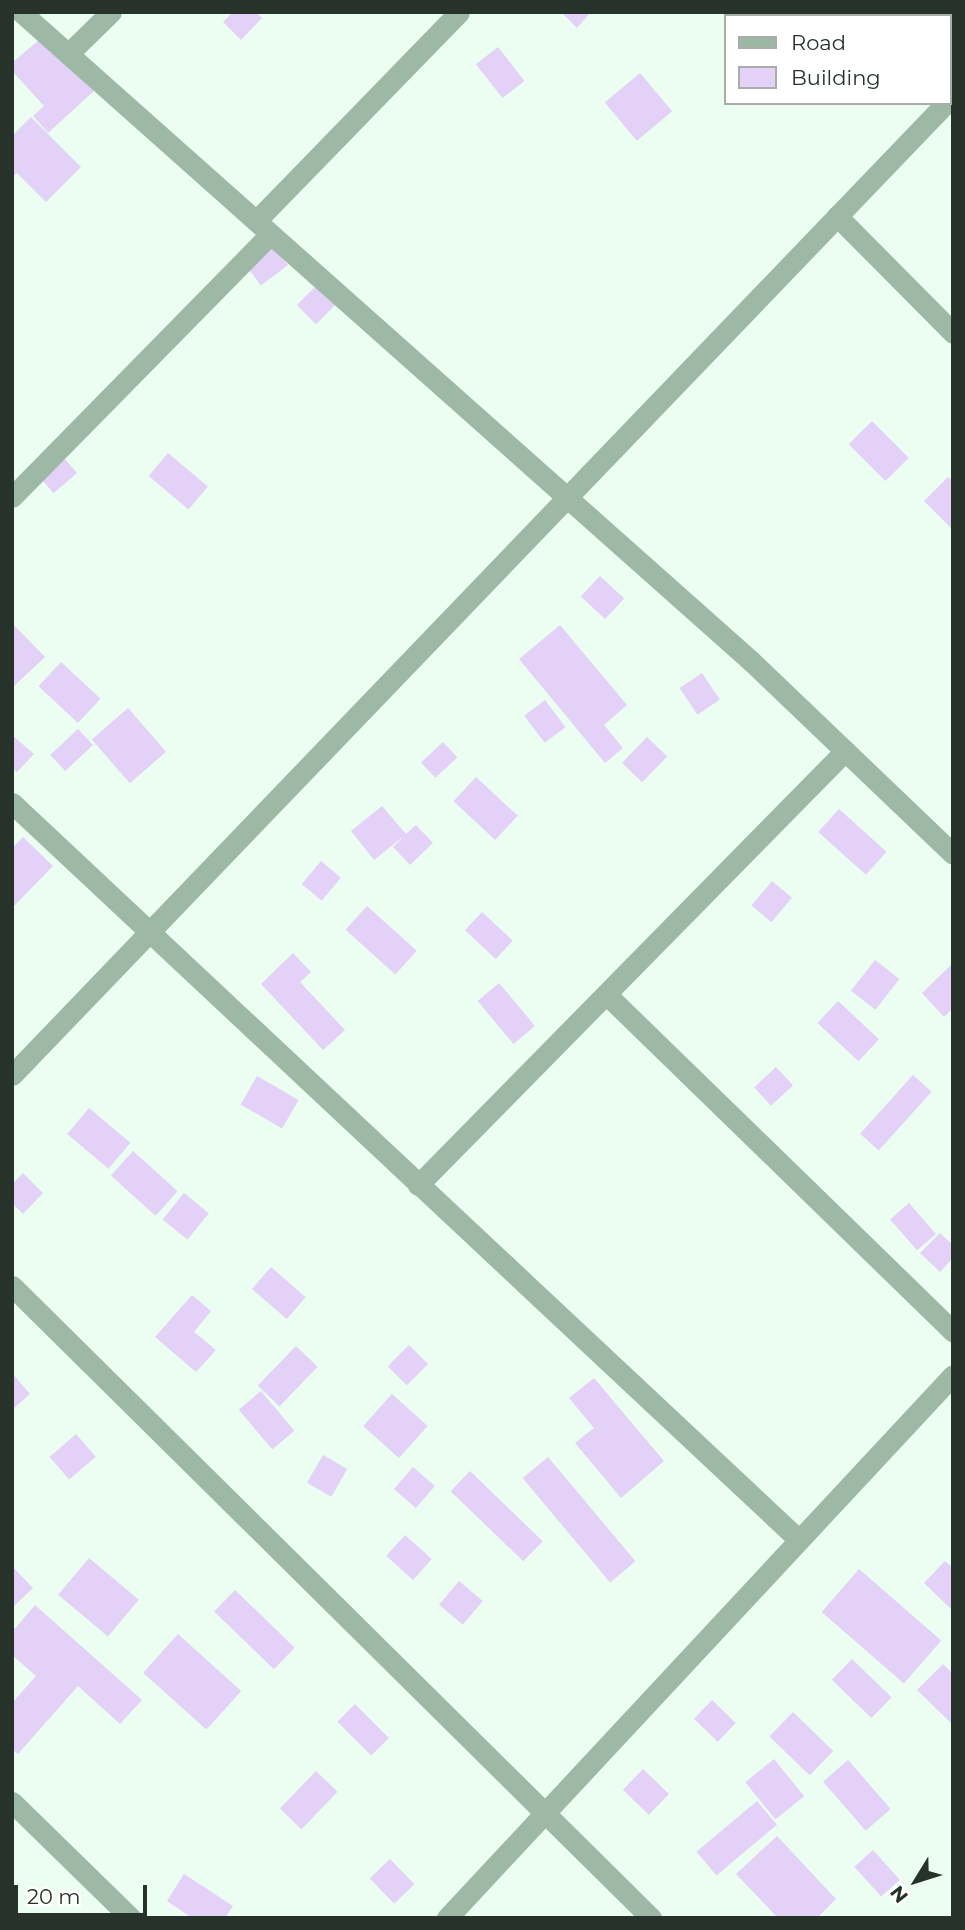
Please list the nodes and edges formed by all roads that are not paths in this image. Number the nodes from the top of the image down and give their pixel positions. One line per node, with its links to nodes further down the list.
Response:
1 (21, 12): 4 (street)
2 (111, 12): 4 (street)
3 (459, 12): 7 (street)
4 (68, 54): 7 (street)
5 (944, 105): 6 (street)
6 (837, 216): 8 (street); 9 (street)
7 (263, 228): 9 (street); 10 (street)
8 (953, 333)
9 (565, 496): 11 (street); 14 (street)
10 (12, 498)
11 (845, 751): 13 (street); 15 (street)
12 (12, 803): 14 (street)
13 (953, 854)
14 (147, 933): 16 (street); 17 (street)
15 (606, 994): 17 (street); 19 (street)
16 (12, 1075)
17 (418, 1185): 21 (street)
18 (12, 1286): 23 (street)
19 (953, 1332)
20 (953, 1375): 21 (street)
21 (799, 1540): 23 (street)
22 (12, 1802): 24 (street)
23 (545, 1813): 25 (street); 26 (street)
24 (131, 1918)
25 (447, 1918)
26 (651, 1918)

